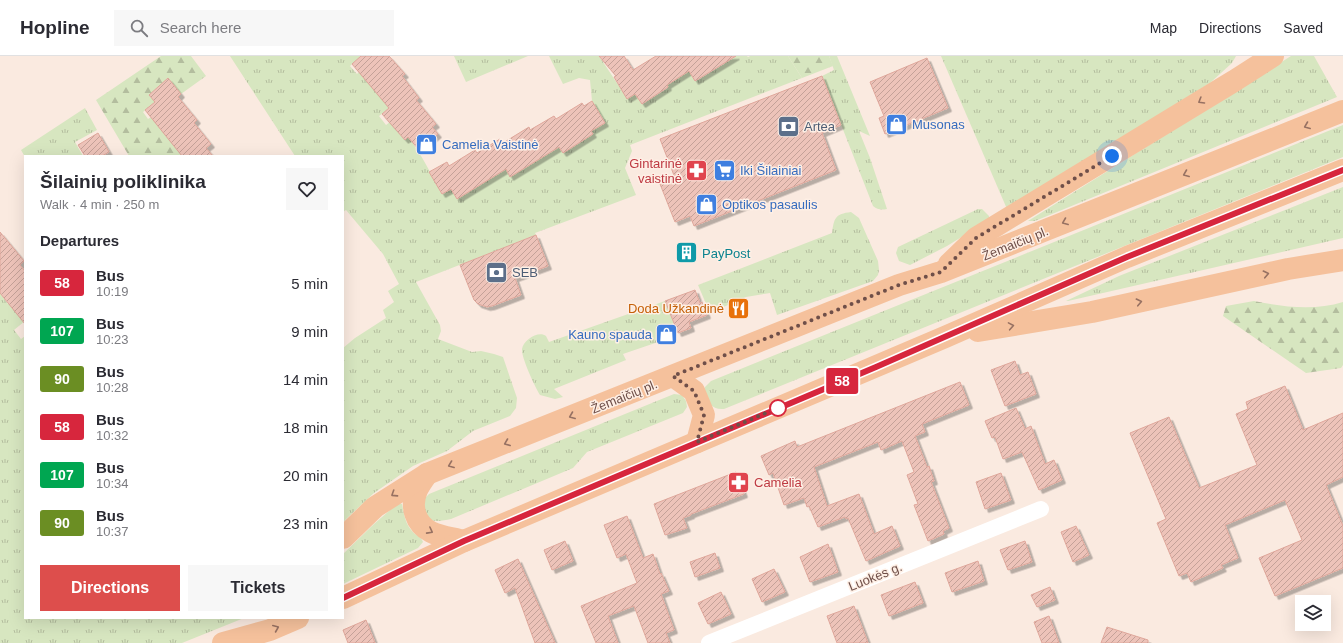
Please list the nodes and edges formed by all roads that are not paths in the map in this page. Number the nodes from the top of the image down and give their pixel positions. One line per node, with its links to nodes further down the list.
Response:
1 (1250, 56): 3 (main road)
2 (1273, 56): 3 (main road)
3 (1234, 81): 7 (main road, one-way to 7)
4 (1343, 111): 7 (main road, Žemaičių pl., one-way to 7)
5 (1343, 170): 8 (main road)
6 (1343, 260): 8 (main road, one-way to 6)
7 (941, 272): 9 (main road, Žemaičių pl.)
8 (945, 337): 10 (main road)
9 (673, 376): 10 (main road); 11 (main road, Žemaičių pl., one-way to 11)
10 (697, 442): 14 (main road)
11 (428, 474): 13 (main road, Žemaičių pl., one-way to 13); 14 (main road, one-way to 14)
12 (1041, 509): 19 (street, Luokės g.)
13 (344, 537)
14 (464, 541): 15 (main road)
15 (344, 598)
16 (260, 619): 18 (main road)
17 (296, 619): 18 (main road, one-way to 17)
18 (224, 643)
19 (710, 643)

